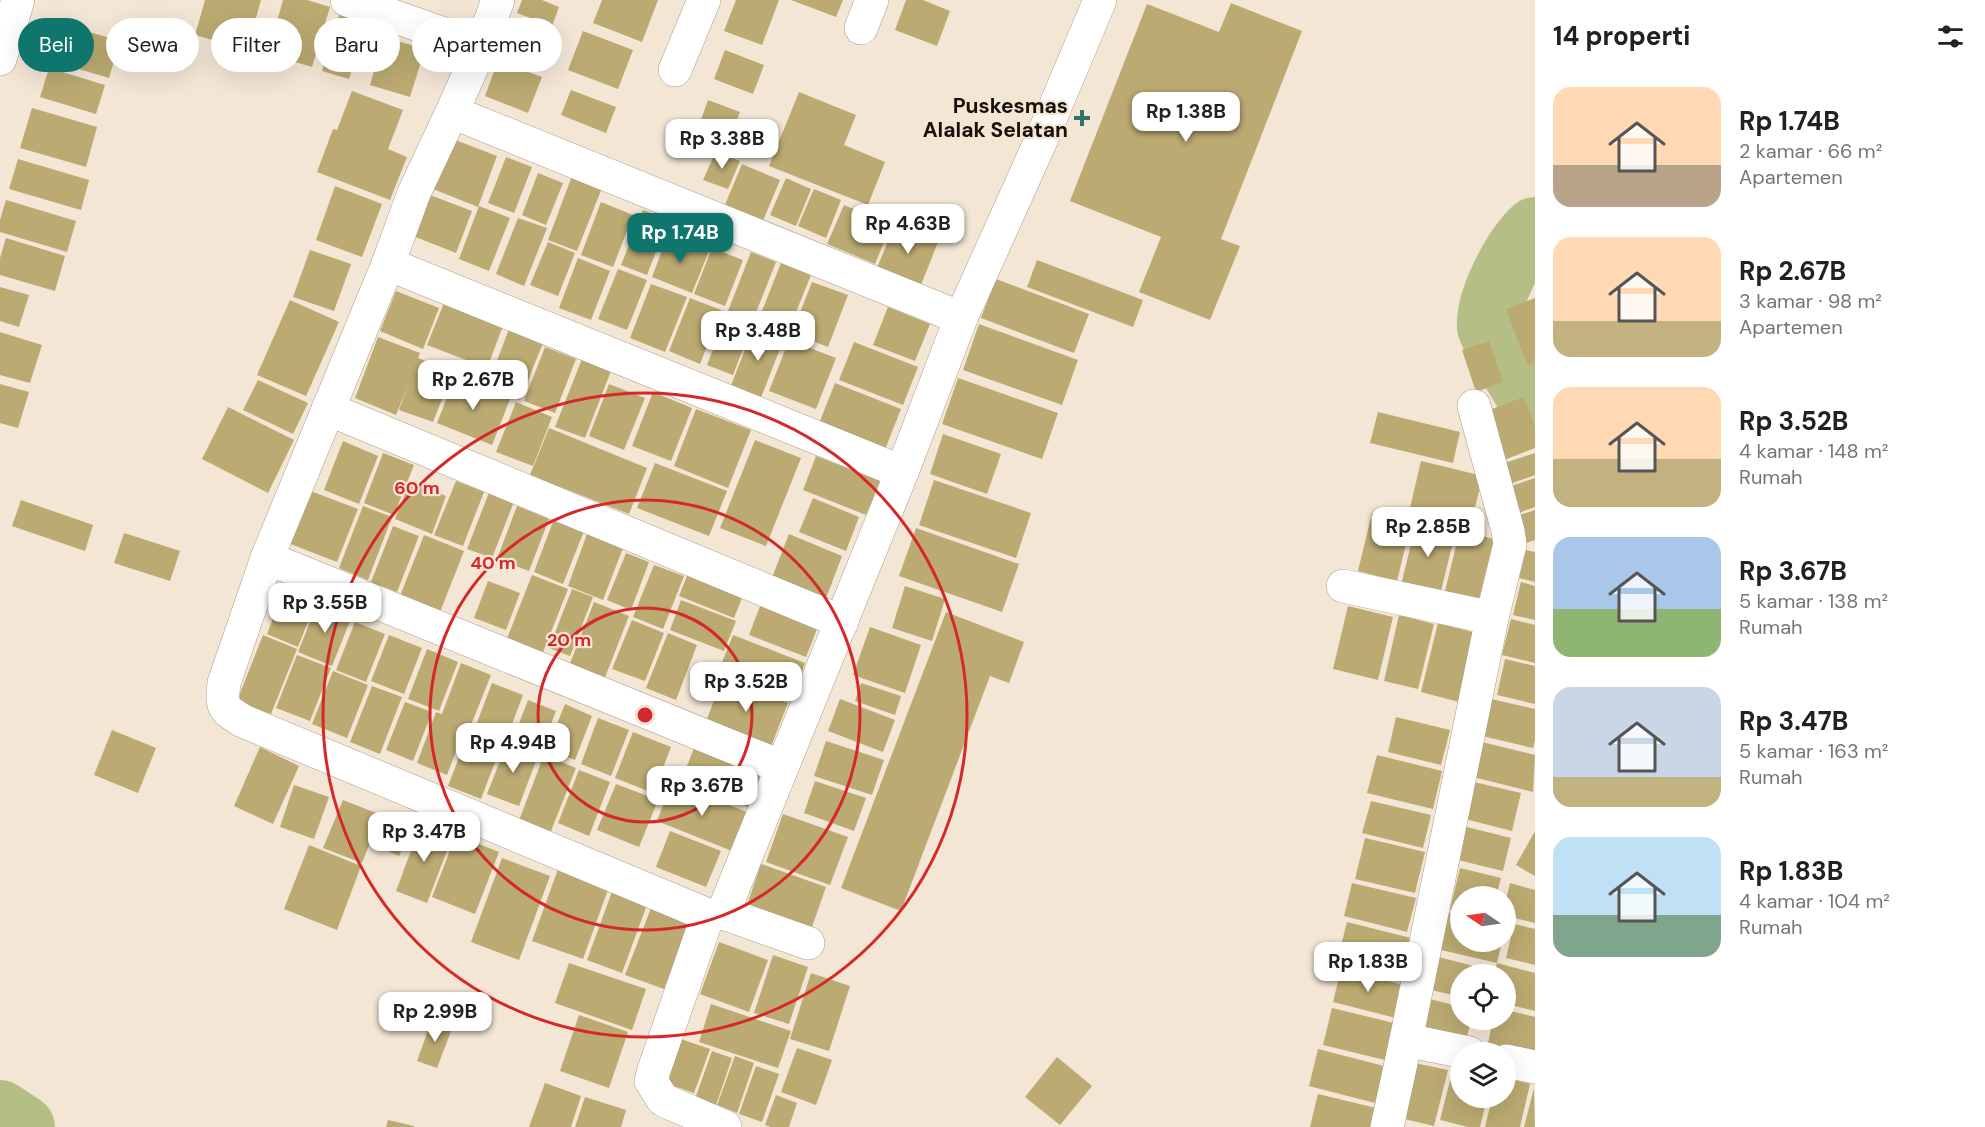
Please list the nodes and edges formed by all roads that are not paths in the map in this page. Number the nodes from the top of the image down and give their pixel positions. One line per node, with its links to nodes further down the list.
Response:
1 (18, 0): 8 (street)
2 (347, 0): 7 (street)
3 (498, 0): 6 (street)
4 (704, 0): 9 (street)
5 (1100, 0): 13 (street)
6 (491, 18)
7 (412, 23)
8 (0, 59)
9 (675, 70)
10 (470, 72): 11 (street)
11 (452, 112): 12 (street); 13 (street)
12 (388, 264): 15 (street); 16 (street)
13 (961, 318): 16 (street)
14 (1474, 406): 17 (street)
15 (328, 409): 18 (street); 21 (street)
16 (902, 472): 21 (street)
17 (1522, 548): 20 (street)
18 (267, 558): 22 (street); 23 (street)
19 (1343, 586): 20 (street)
20 (1492, 618): 25 (street)
21 (842, 622): 22 (street)
22 (782, 767): 23 (street)
23 (716, 914): 24 (street); 29 (street)
24 (808, 943)
25 (1406, 1040): 26 (street); 30 (street)
26 (1450, 1049)
27 (1516, 1063): 28 (street)
28 (1535, 1066)
29 (725, 1127)
30 (1387, 1127)

